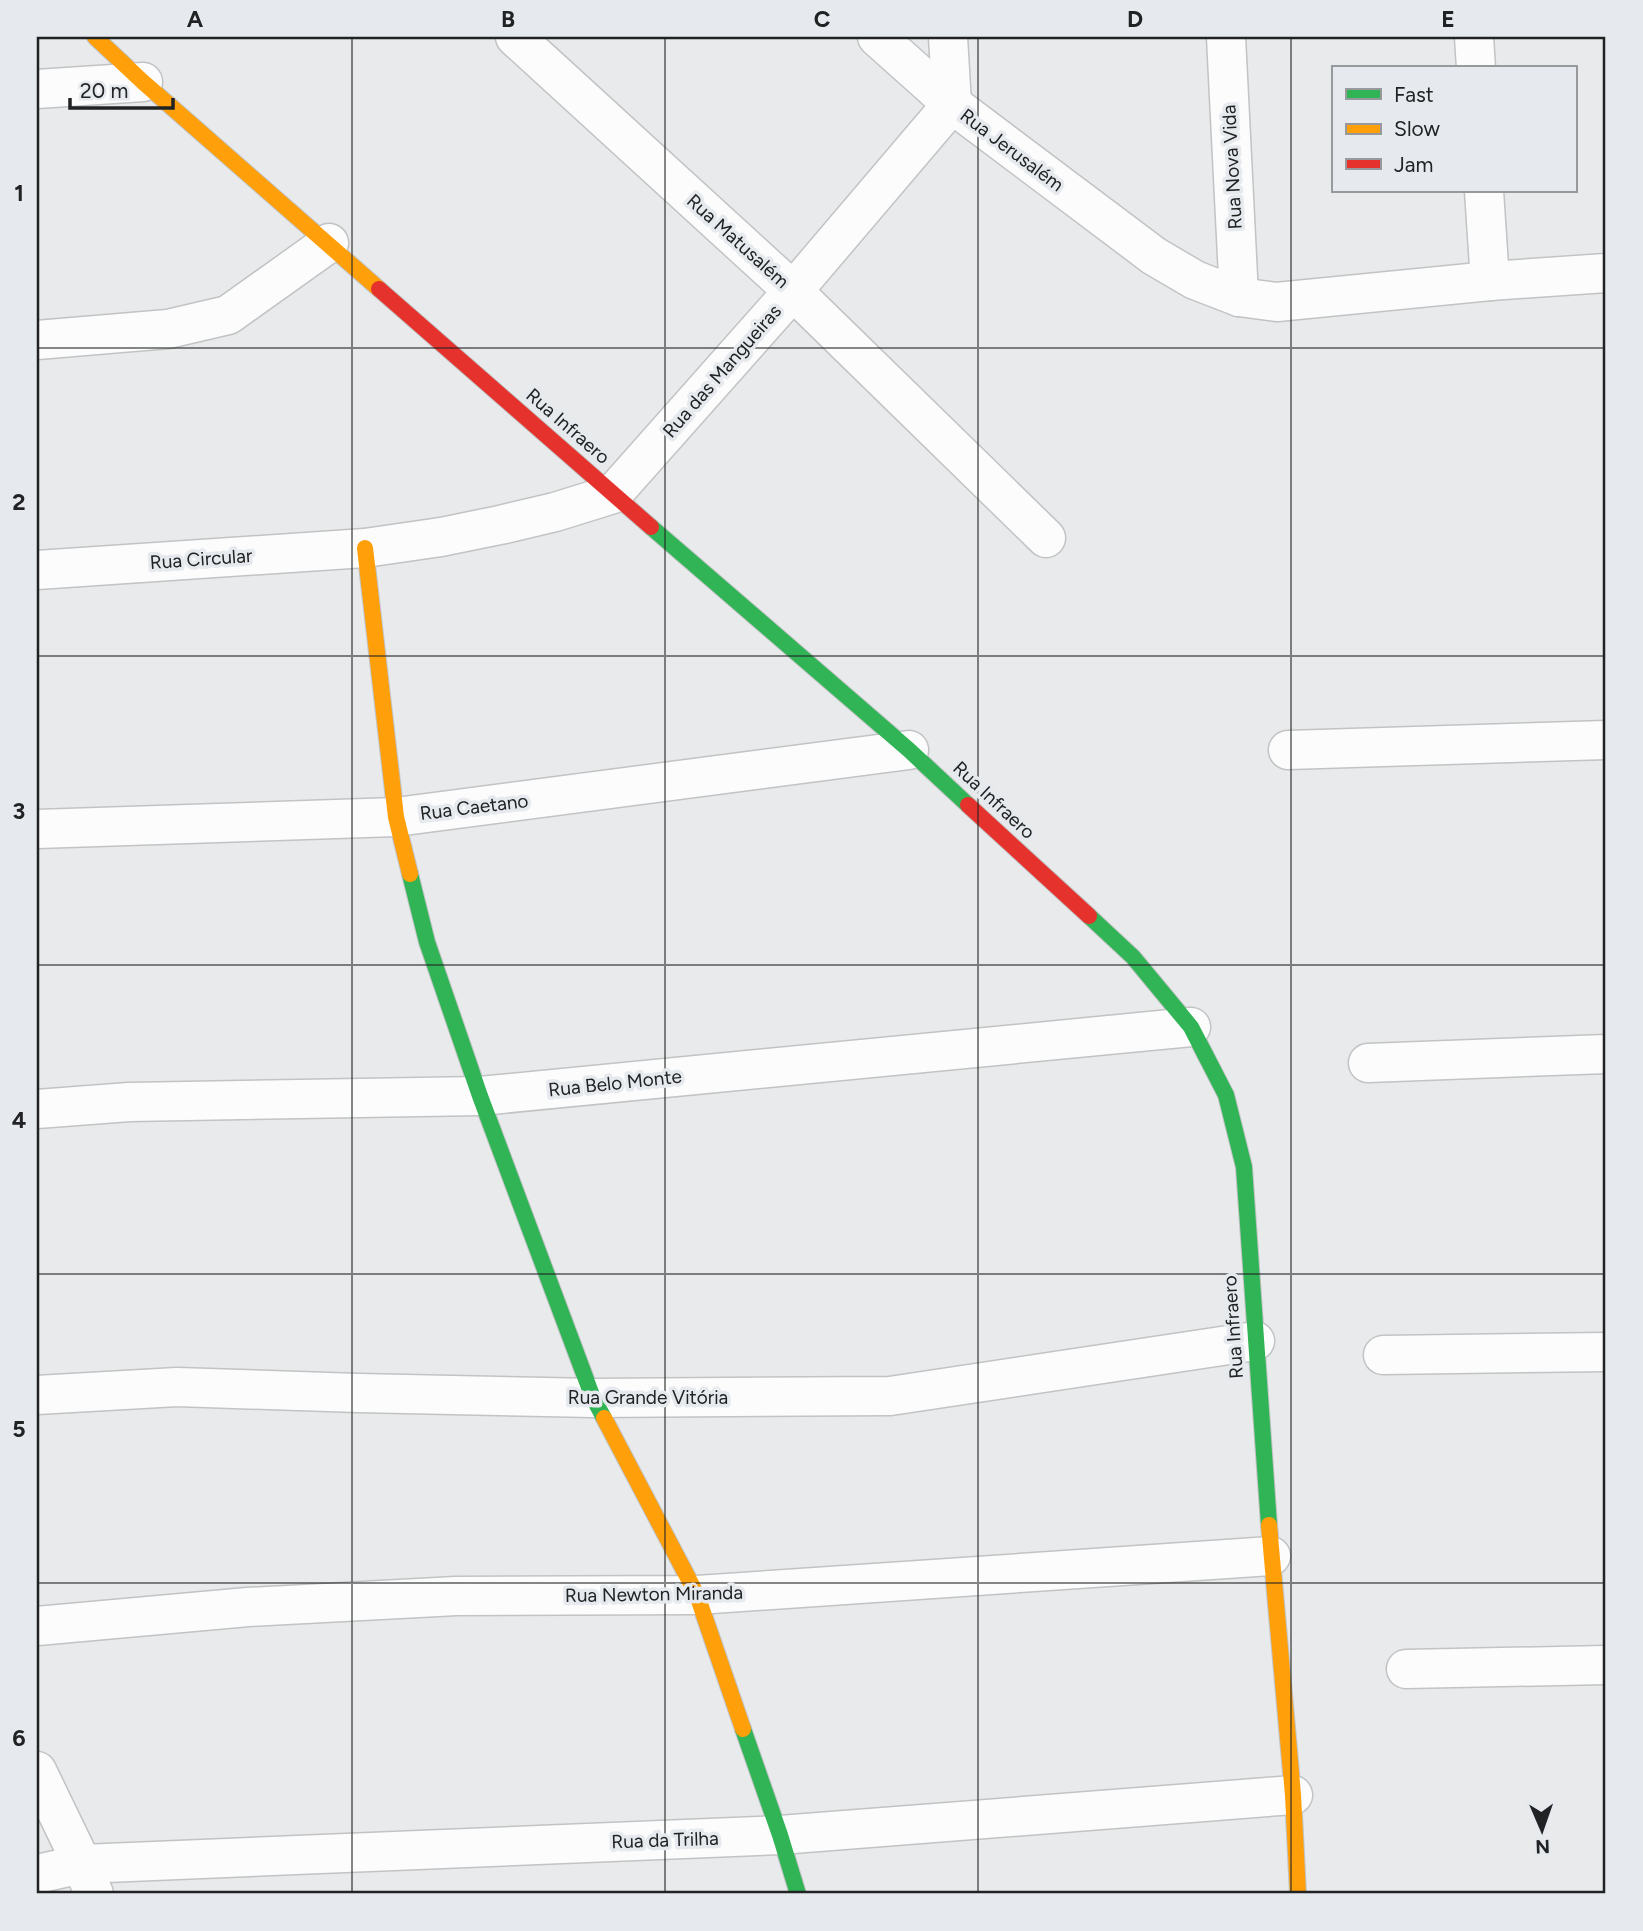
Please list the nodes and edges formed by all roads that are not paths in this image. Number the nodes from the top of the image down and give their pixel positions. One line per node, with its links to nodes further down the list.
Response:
1 (95, 37): 8 (street, Rua Infraero)
2 (515, 37): 15 (street, Rua Matusalém)
3 (877, 37): 10 (street, Rua Jerusalém)
4 (948, 37): 10 (street)
5 (1226, 37): 16 (street, Rua Nova Vida)
6 (1474, 37): 7 (street)
7 (1476, 66)
8 (143, 82): 9 (street); 12 (street, Rua Infraero)
9 (37, 89)
10 (951, 104): 15 (street, Rua das Mangueiras); 16 (street, Rua Jerusalém)
11 (1484, 192): 14 (street)
12 (329, 243): 17 (street); 18 (street, Rua Infraero)
13 (1606, 273): 14 (street, Rua Jerusalém)
14 (1490, 281): 16 (street, Rua Jerusalém)
15 (793, 291): 18 (street, Rua das Mangueiras); 19 (street, Rua Matusalém)
16 (1239, 298)
17 (37, 340)
18 (613, 494): 20 (street); 23 (street, Rua Infraero)
19 (1046, 538)
20 (365, 548): 21 (street, Rua Circular); 25 (street)
21 (37, 570)
22 (1606, 740): 24 (street)
23 (909, 750): 25 (street, Rua Caetano); 27 (street, Rua Infraero)
24 (1288, 750)
25 (396, 817): 26 (street, Rua Caetano); 30 (street)
26 (37, 829)
27 (1191, 1027): 30 (street, Rua Belo Monte); 32 (street, Rua Infraero)
28 (1606, 1054): 29 (street)
29 (1368, 1063)
30 (480, 1096): 31 (street, Rua Belo Monte); 36 (street)
31 (37, 1109)
32 (1255, 1341): 36 (street, Rua Grande Vitória); 37 (street, Rua Infraero)
33 (1606, 1352): 34 (street)
34 (1383, 1354)
35 (37, 1395): 36 (street, Rua Grande Vitória)
36 (593, 1398): 38 (street)
37 (1271, 1556): 38 (street, Rua Newton Miranda); 43 (street, Rua Infraero)
38 (697, 1595): 39 (street, Rua Newton Miranda); 44 (street)
39 (37, 1626)
40 (1606, 1665): 41 (street)
41 (1406, 1669)
42 (37, 1772): 46 (street)
43 (1293, 1794): 44 (street, Rua da Trilha); 48 (street, Rua Infraero)
44 (780, 1835): 46 (street, Rua da Trilha); 47 (street)
45 (37, 1874): 46 (street, Rua da Trilha)
46 (88, 1879)
47 (798, 1894)
48 (1297, 1894)

